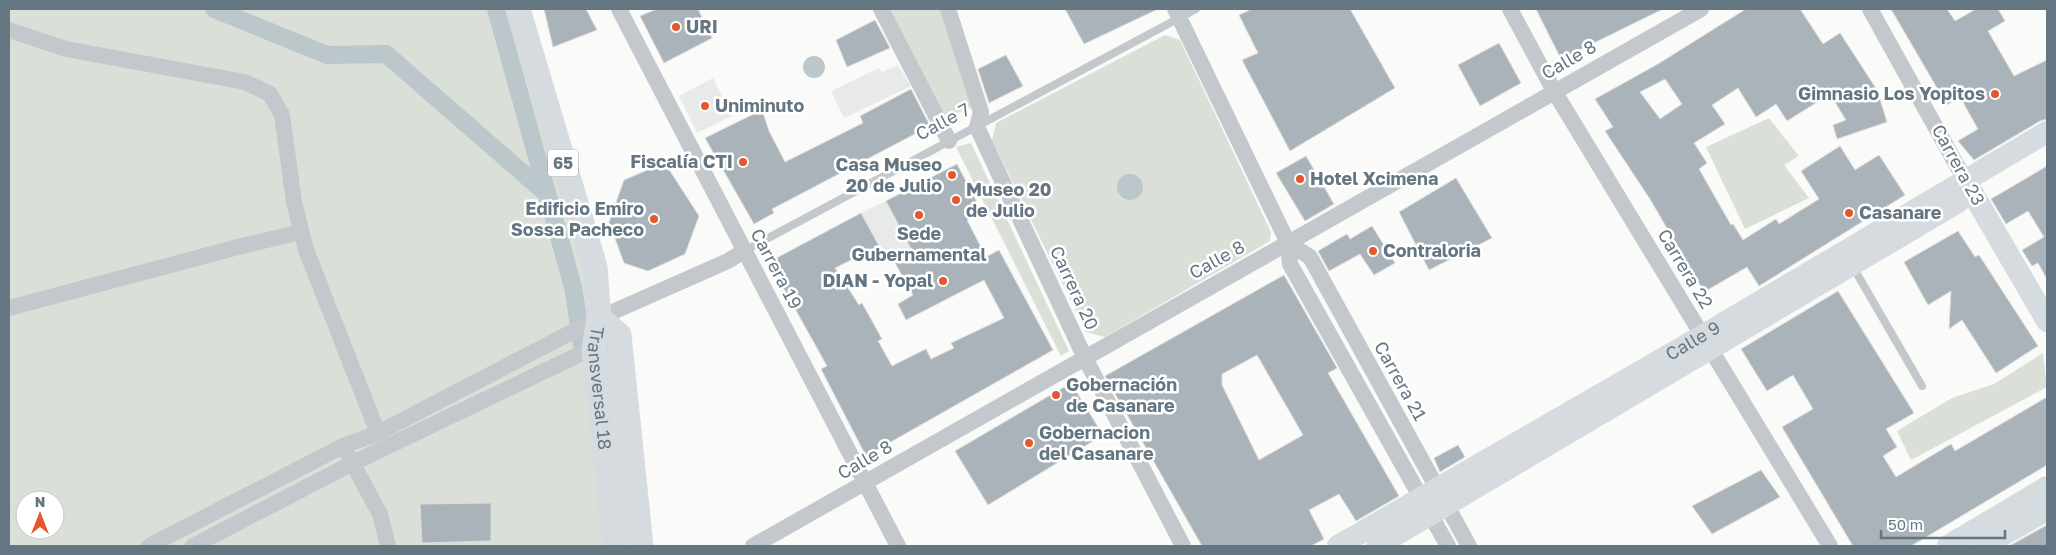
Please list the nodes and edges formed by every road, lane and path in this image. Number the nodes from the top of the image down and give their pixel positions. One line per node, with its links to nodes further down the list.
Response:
1 (518, 9): 22 (main road, 65)
2 (619, 9): 19 (street, Carrera 19)
3 (881, 9): 14 (street)
4 (948, 9): 12 (street, Carrera 20)
5 (1196, 9): 9 (lane, Calle 7)
6 (1510, 9): 11 (street, Carrera 22)
7 (1701, 9): 11 (street, Calle 8)
8 (1870, 9): 16 (street, Carrera 23)
9 (1177, 13): 12 (lane, Calle 7); 18 (street)
10 (9, 30): 17 (street)
11 (1554, 91): 18 (street, Calle 8); 25 (street, Carrera 22)
12 (977, 127): 14 (lane, Calle 7); 27 (street, Carrera 20)
13 (2047, 132): 16 (main road, Calle 9)
14 (949, 141): 19 (lane, Calle 7)
15 (2047, 150): 16 (main road, Calle 9)
16 (1969, 186): 20 (main road, Calle 9); 23 (main road, Carrera 23); 25 (main road, Calle 9)
17 (301, 232): 21 (street); 29 (street)
18 (1288, 243): 27 (street, Calle 8); 34 (street, Carrera 21)
19 (744, 251): 22 (street, Calle 7); 32 (street, Carrera 19)
20 (1852, 266): 25 (main road, Calle 9); 28 (lane)
21 (9, 308)
22 (599, 318): 24 (main road, Transversal 18); 26 (main road, Transversal 18 / 65); 29 (street, Calle 7)
23 (2047, 321)
24 (619, 335): 26 (street); 40 (main road, Transversal 18)
25 (1706, 343): 34 (main road, Calle 9); 48 (street, Carrera 22)
26 (594, 348): 31 (street); 39 (main road, Transversal 18 / 65)
27 (1085, 358): 32 (street, Calle 8); 43 (street, Carrera 20)
28 (1922, 386)
29 (378, 434): 30 (street, Calle 7)
30 (343, 446): 31 (street); 36 (street, Calle 7)
31 (353, 463): 37 (street); 38 (street)
32 (865, 483): 41 (street, Calle 8); 42 (street, Carrera 19)
33 (2047, 487): 49 (main road)
34 (1434, 503): 44 (main road, Calle 9); 45 (main road, Calle 9); 46 (street, Carrera 21); 47 (street, Carrera 21)
35 (2047, 510): 50 (main road)
36 (149, 546)
37 (193, 546)
38 (388, 546)
39 (615, 546)
40 (641, 546)
41 (753, 546)
42 (898, 546)
43 (1183, 546)
44 (1338, 546)
45 (1377, 546)
46 (1448, 546)
47 (1469, 546)
48 (1830, 546)
49 (1948, 546)
50 (1983, 546)

